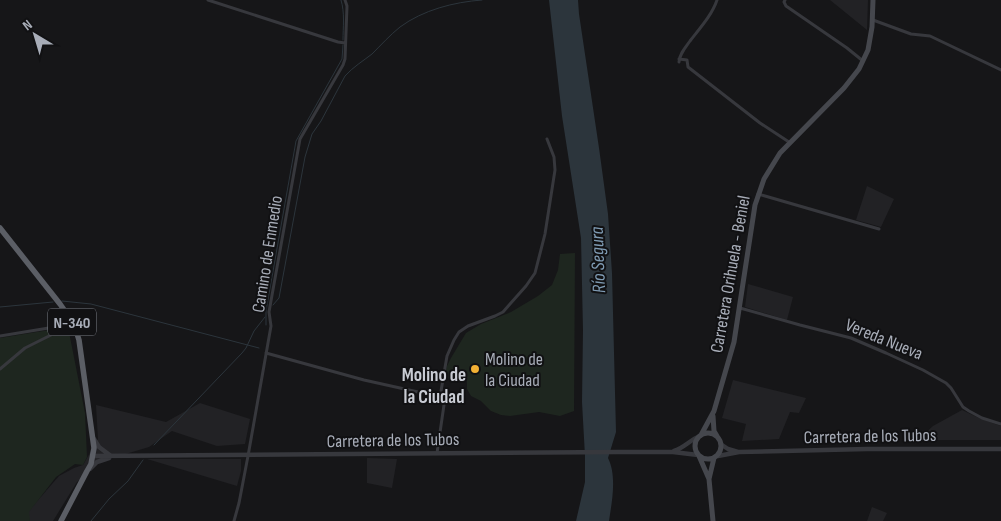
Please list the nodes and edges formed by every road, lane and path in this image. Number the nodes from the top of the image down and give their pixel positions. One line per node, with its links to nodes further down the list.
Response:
1 (208, 0): 7 (street)
2 (345, 0): 7 (street, Camino de Enmedio)
3 (717, 0): 11 (street)
4 (785, 0): 8 (street)
5 (874, 0): 6 (main road, Carretera Orihuela - Beniel)
6 (873, 20): 8 (main road, Carretera Orihuela - Beniel); 9 (street)
7 (346, 43): 19 (street, Camino de Enmedio)
8 (864, 61): 11 (main road, Carretera Orihuela - Beniel)
9 (1001, 70)
10 (547, 139): 21 (street)
11 (789, 142): 12 (main road, Carretera Orihuela - Beniel)
12 (758, 194): 14 (street); 15 (main road, Carretera Orihuela - Beniel)
13 (0, 228): 16 (highway, N-340)
14 (879, 229)
15 (740, 308): 22 (main road, Carretera Orihuela - Beniel); 23 (street, Vereda Nueva)
16 (74, 324): 17 (street); 26 (highway, N-340)
17 (66, 325): 18 (street); 20 (street)
18 (0, 336)
19 (266, 353): 21 (street); 34 (street, Camino de Enmedio)
20 (0, 369)
21 (440, 397): 31 (street)
22 (714, 411): 24 (main road, Carretera Orihuela - Beniel); 25 (main road, Carretera Orihuela - Beniel)
23 (1001, 424)
24 (700, 435): 25 (main road); 29 (street); 35 (main road)
25 (718, 436): 27 (main road)
26 (93, 438): 32 (highway, N-340); 33 (street)
27 (722, 445): 30 (street, Carretera de los Tubos); 36 (main road)
28 (1001, 449): 30 (street, Carretera de los Tubos)
29 (673, 452): 31 (street, Carretera de los Tubos); 35 (street, Carretera de los Tubos)
30 (739, 452): 36 (street, Carretera de los Tubos)
31 (437, 453): 34 (street, Carretera de los Tubos)
32 (93, 456): 33 (street, Carretera de los Tubos); 37 (highway, N-340)
33 (113, 456): 34 (street, Carretera de los Tubos); 37 (street, Carretera de los Tubos)
34 (248, 456): 40 (street, Camino de Enmedio)
35 (699, 456): 36 (main road); 38 (main road)
36 (716, 457): 38 (main road)
37 (87, 471): 39 (highway, N-340)
38 (709, 479): 41 (main road)
39 (61, 521)
40 (234, 521)
41 (713, 521)

